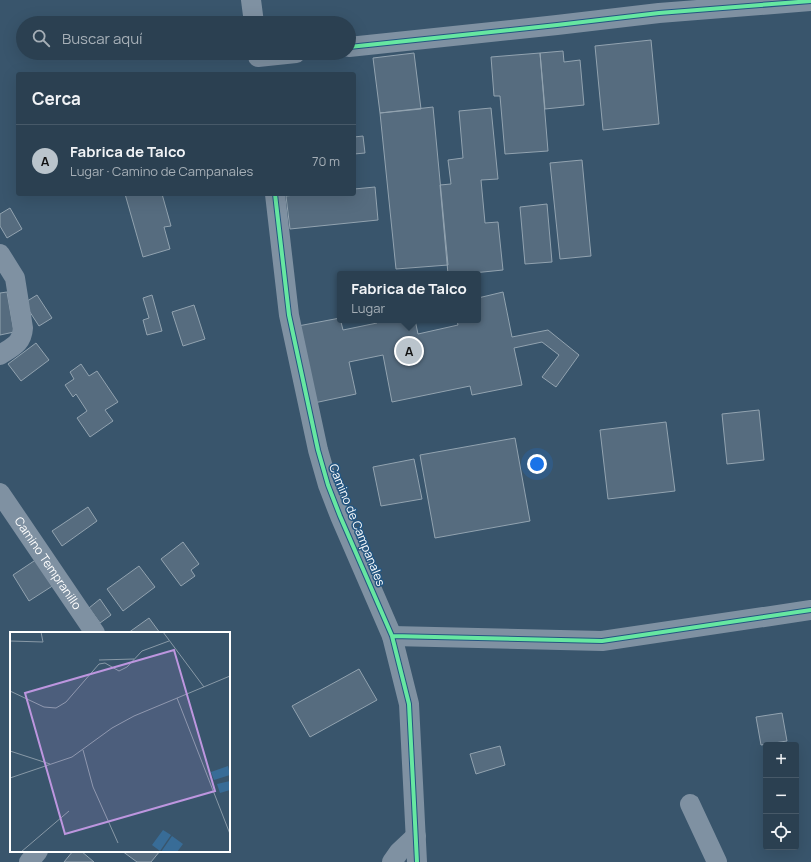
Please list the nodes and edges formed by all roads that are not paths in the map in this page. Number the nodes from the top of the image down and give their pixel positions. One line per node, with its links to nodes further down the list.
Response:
1 (251, 0): 3 (street)
2 (811, 1): 4 (street)
3 (253, 16)
4 (356, 46)
5 (275, 196): 11 (street, Camino de Campanales)
6 (0, 254): 7 (street)
7 (0, 355)
8 (0, 493): 10 (street, Camino Tempranillo)
9 (811, 610): 11 (street)
10 (94, 632)
11 (392, 636): 13 (street, Camino de Campanales)
12 (690, 804): 18 (street)
13 (416, 836): 16 (street); 17 (street, Camino de Campanales)
14 (37, 852): 15 (street)
15 (29, 862)
16 (392, 862)
17 (417, 862)
18 (717, 862)

